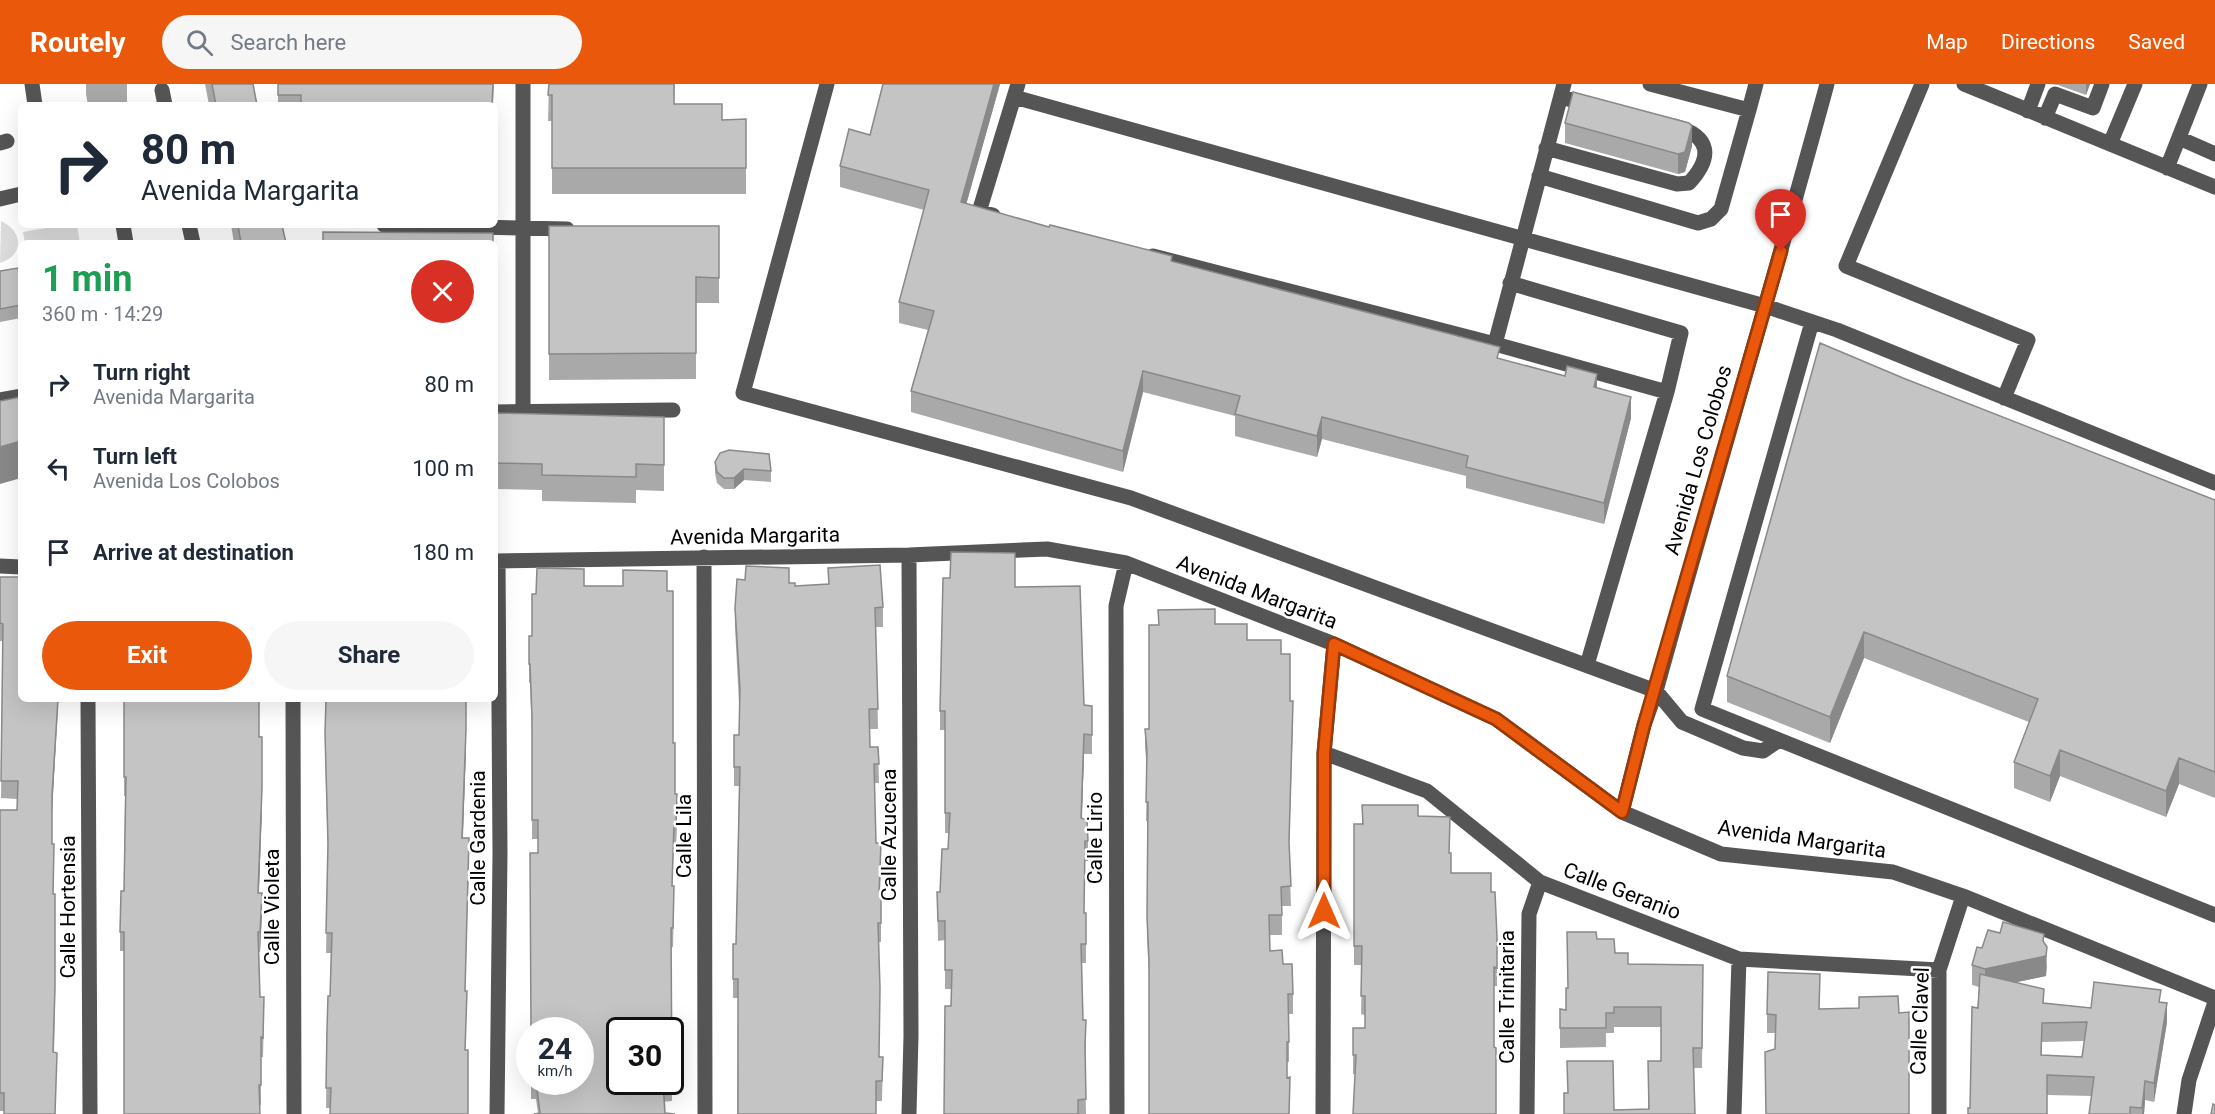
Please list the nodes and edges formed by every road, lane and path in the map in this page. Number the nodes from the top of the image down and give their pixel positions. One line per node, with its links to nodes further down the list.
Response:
1 (32, 84): 18 (street)
2 (523, 84): 35 (street)
3 (827, 84): 59 (street)
4 (1650, 84): 17 (street)
5 (1697, 84): 17 (street)
6 (1755, 84): 20 (street)
7 (1827, 84): 40 (street, Avenida Los Colobos)
8 (1922, 84): 45 (street)
9 (2038, 84): 21 (street)
10 (2102, 84): 22 (street)
11 (2135, 84): 25 (street)
12 (2200, 84): 24 (street)
13 (1972, 86): 14 (street)
14 (1996, 90): 21 (street)
15 (1016, 91): 33 (street); 37 (street)
16 (1563, 91): 19 (street); 26 (street)
17 (1712, 101): 20 (street)
18 (35, 102)
19 (1605, 109)
20 (1749, 110): 29 (street)
21 (2028, 111): 22 (street)
22 (2046, 118): 25 (street)
23 (1660, 123): 26 (street)
24 (2178, 138): 27 (street); 28 (street)
25 (2110, 144): 28 (street)
26 (1546, 148): 29 (street)
27 (2215, 154)
28 (2167, 168): 30 (street)
29 (1539, 176): 37 (street)
30 (2215, 187)
31 (18, 195): 32 (street)
32 (0, 199)
33 (1010, 220)
34 (488, 228): 35 (street)
35 (523, 229): 36 (street); 49 (street)
36 (581, 229)
37 (1521, 238): 39 (street); 40 (street)
38 (1137, 252): 42 (street)
39 (1510, 283): 42 (street); 43 (street)
40 (1765, 306): 41 (street); 60 (street, Avenida Los Colobos)
41 (1812, 322): 45 (street); 63 (street)
42 (1495, 344): 43 (street)
43 (1667, 392): 59 (street)
44 (18, 397): 46 (street)
45 (2004, 398): 50 (street)
46 (0, 400)
47 (673, 410): 49 (street)
48 (498, 412): 49 (street)
49 (523, 412)
50 (2215, 483)
51 (909, 555): 52 (street, Avenida Margarita); 54 (street, Avenida Margarita); 76 (street, Calle Azucena)
52 (704, 557): 53 (street, Avenida Margarita); 75 (street, Calle Lila)
53 (498, 561)
54 (1126, 563): 57 (street, Avenida Margarita); 77 (street, Calle Lirio)
55 (0, 566): 56 (street)
56 (18, 567)
57 (1334, 644): 64 (street); 65 (street, Avenida Margarita)
58 (498, 662): 74 (street, Calle Gardenia)
59 (1587, 665): 60 (street)
60 (1656, 691): 63 (street); 65 (street, Avenida Los Colobos)
61 (88, 702): 72 (street, Calle Hortensia)
62 (293, 702): 73 (street, Calle Violeta)
63 (1779, 740): 68 (street)
64 (1324, 753): 66 (street, Calle Geranio); 78 (street)
65 (1622, 812): 67 (street, Avenida Margarita)
66 (1540, 882): 69 (street, Calle Geranio); 79 (street, Calle Trinitaria)
67 (1963, 896): 70 (street, Calle Clavel); 71 (street, Avenida Margarita)
68 (2215, 915)
69 (1739, 959): 70 (street, Calle Geranio); 80 (street)
70 (1939, 970): 81 (street, Calle Clavel)
71 (2215, 1000): 82 (street)
72 (90, 1114)
73 (294, 1114)
74 (497, 1114)
75 (705, 1114)
76 (909, 1114)
77 (1117, 1114)
78 (1323, 1114)
79 (1527, 1114)
80 (1734, 1114)
81 (1939, 1114)
82 (2184, 1114)

